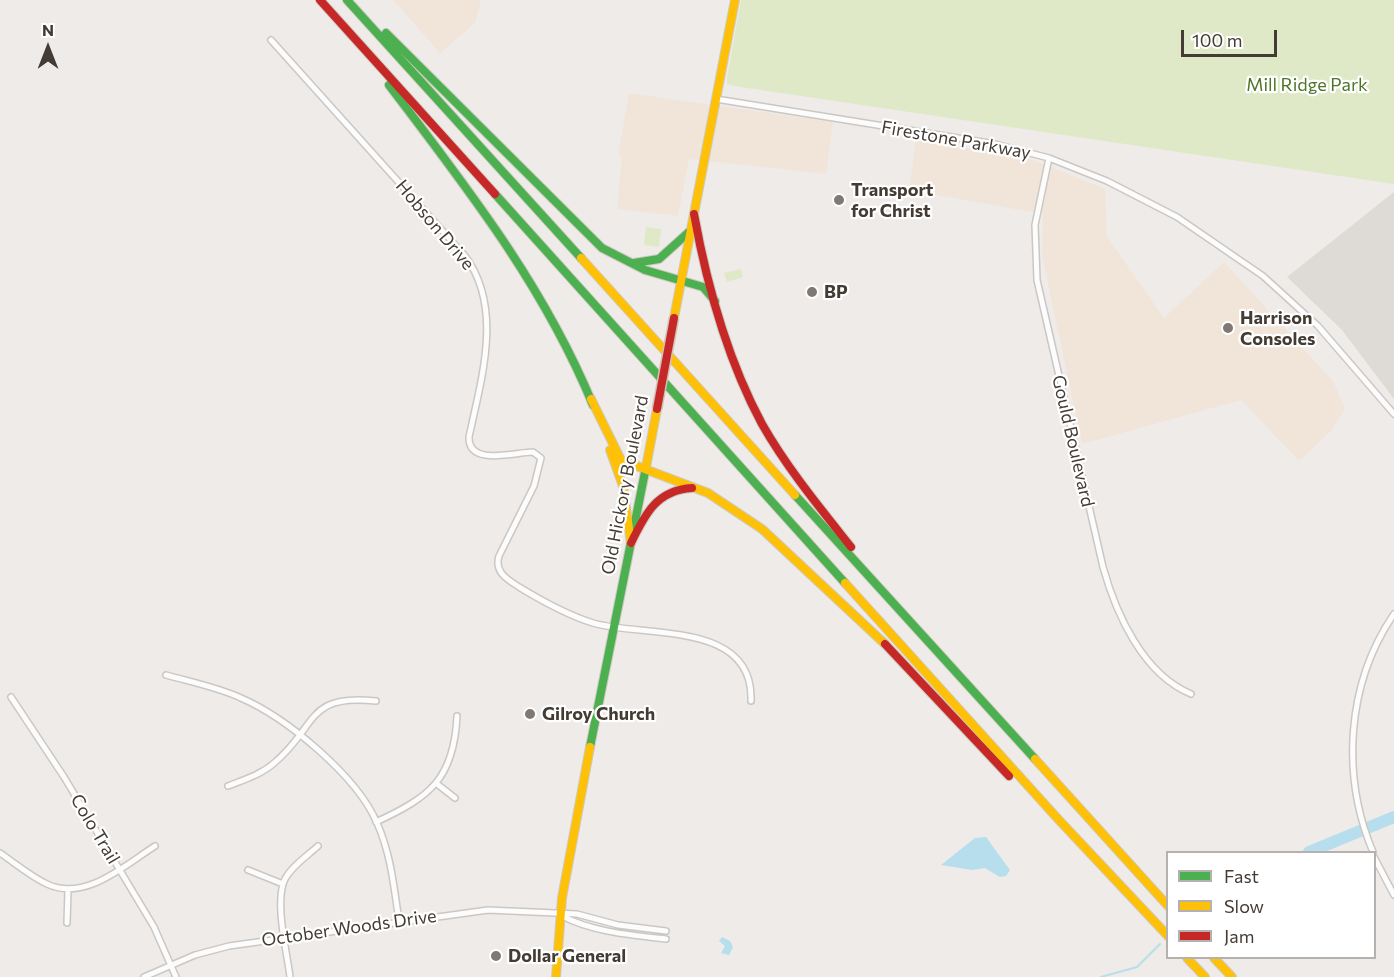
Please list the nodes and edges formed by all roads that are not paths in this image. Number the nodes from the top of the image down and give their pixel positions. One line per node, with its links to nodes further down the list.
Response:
1 (320, 0): 5 (main road)
2 (347, 0): 19 (main road)
3 (353, 0): 11 (main road)
4 (735, 0): 7 (main road, Old Hickory Boulevard)
5 (349, 33): 14 (main road); 32 (main road)
6 (271, 40): 21 (street, Hobson Drive)
7 (716, 99): 8 (street, Firestone Parkway); 9 (main road, Old Hickory Boulevard)
8 (1049, 158): 15 (street, Firestone Parkway); 23 (street, Gould Boulevard)
9 (694, 214): 10 (main road, Old Hickory Boulevard); 13 (main road)
10 (689, 232): 11 (main road); 12 (main road, Old Hickory Boulevard)
11 (623, 261): 12 (main road)
12 (680, 280): 13 (main road); 16 (main road, Old Hickory Boulevard, bridge)
13 (715, 301): 19 (main road)
14 (591, 399): 16 (main road); 18 (main road)
15 (1394, 414)
16 (646, 467): 17 (main road); 18 (main road, Old Hickory Boulevard)
17 (701, 490): 18 (main road); 32 (main road)
18 (631, 543): 21 (main road, Old Hickory Boulevard)
19 (901, 612): 44 (main road)
20 (1394, 614): 36 (street)
21 (615, 626): 26 (street); 45 (main road, Old Hickory Boulevard)
22 (166, 675): 28 (street)
23 (1191, 694)
24 (11, 697): 39 (street, Colo Trail)
25 (376, 701): 28 (street)
26 (751, 701)
27 (457, 716): 29 (street)
28 (299, 736): 30 (street); 33 (street)
29 (437, 784): 31 (street); 33 (street)
30 (228, 786)
31 (455, 798)
32 (1058, 819): 49 (main road)
33 (376, 822): 46 (street)
34 (155, 846): 39 (street)
35 (318, 846): 41 (street)
36 (1373, 851)
37 (0, 853): 42 (street)
38 (1376, 861): 43 (street)
39 (119, 868): 42 (street); 54 (street, Colo Trail)
40 (248, 870): 41 (street)
41 (283, 884): 50 (street)
42 (68, 890): 47 (street)
43 (1394, 895)
44 (1166, 905)
45 (561, 915): 46 (street, October Woods Drive); 48 (street, October Woods Drive); 51 (street); 58 (main road, Old Hickory Boulevard)
46 (399, 921): 50 (street, October Woods Drive)
47 (67, 923)
48 (666, 931)
49 (1166, 935)
50 (285, 938): 54 (street, October Woods Drive); 57 (street)
51 (666, 939)
52 (1189, 959): 59 (main road)
53 (1216, 959): 60 (main road)
54 (171, 965): 55 (street, October Woods Drive); 56 (street, Colo Trail)
55 (144, 977)
56 (176, 977)
57 (291, 977)
58 (556, 977)
59 (1205, 977)
60 (1232, 977)

